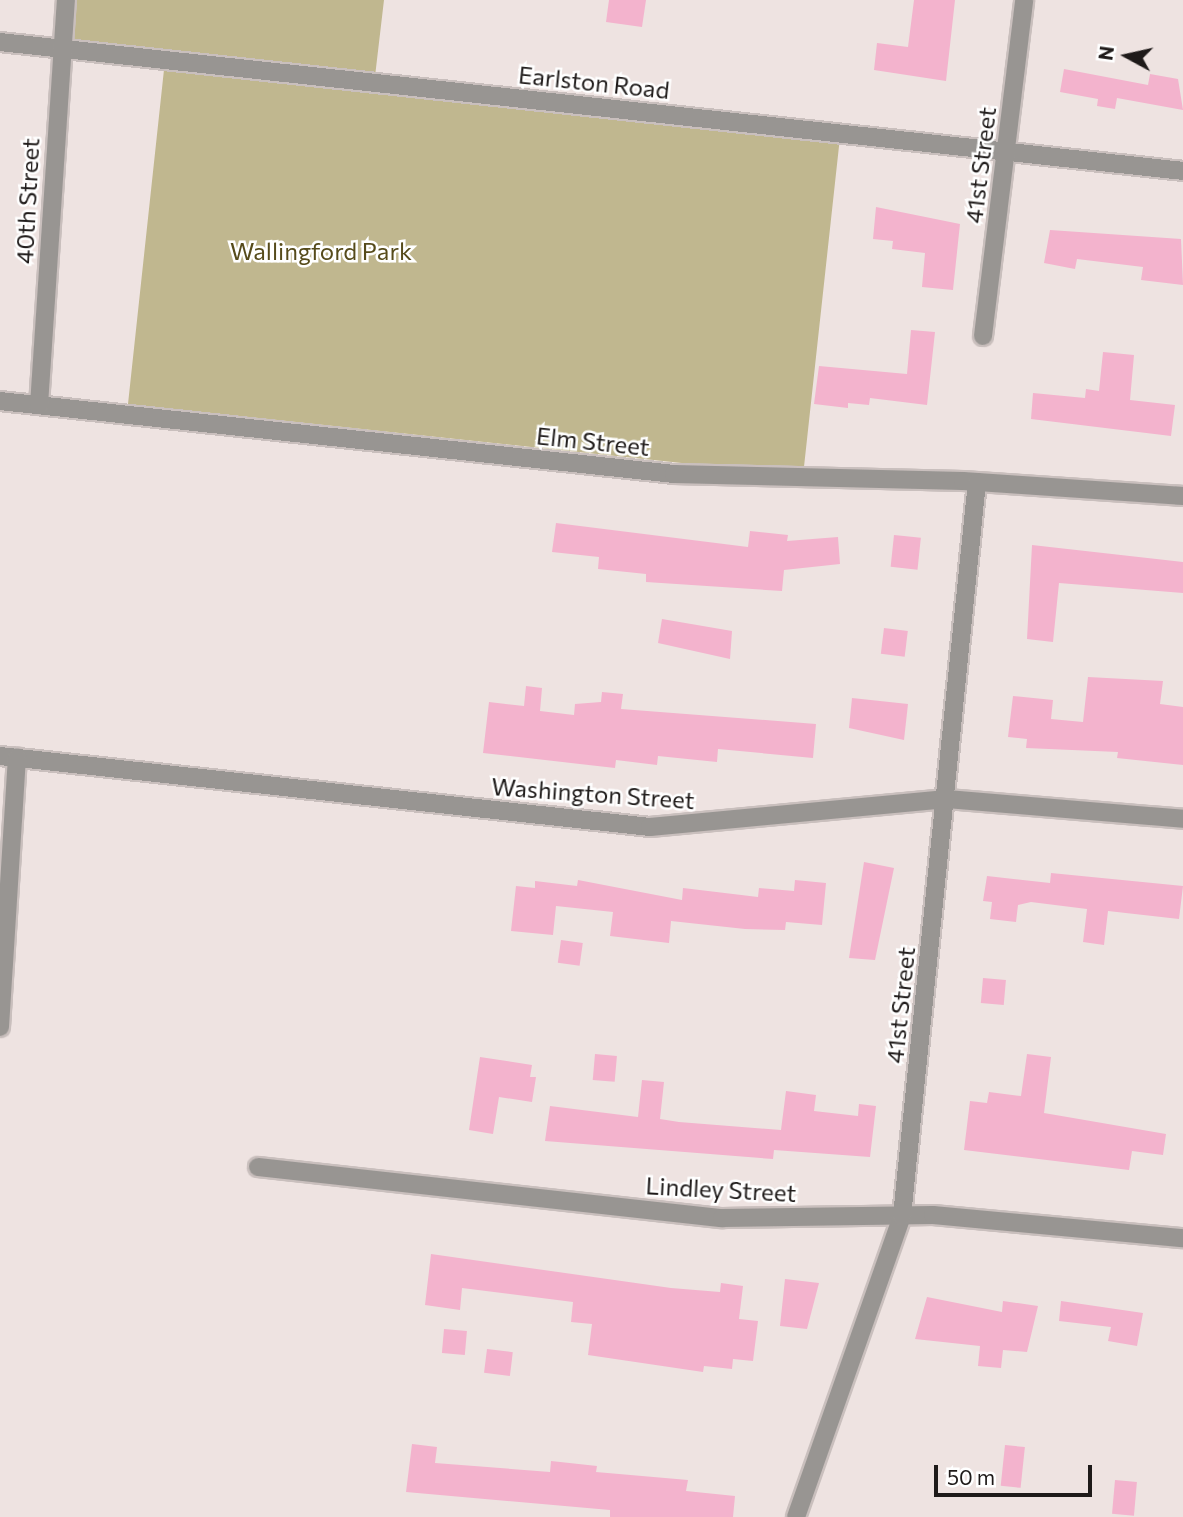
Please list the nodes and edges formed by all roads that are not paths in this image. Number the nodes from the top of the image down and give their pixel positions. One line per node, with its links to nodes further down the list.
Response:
1 (66, 0): 4 (street, 40th Street)
2 (1024, 0): 5 (street, 41st Street)
3 (0, 42): 4 (street, Earlston Road)
4 (61, 48): 5 (street, Earlston Road); 9 (street, 40th Street)
5 (1007, 152): 6 (street, Earlston Road); 7 (street, 41st Street)
6 (1183, 171)
7 (983, 336)
8 (0, 401): 9 (street, Elm Street)
9 (39, 405): 10 (street, Elm Street)
10 (977, 482): 11 (street, Elm Street); 13 (street, 41st Street)
11 (1183, 496)
12 (9, 757): 13 (street, Washington Street); 15 (street)
13 (947, 799): 14 (street, Washington Street); 17 (street, 41st Street)
14 (1183, 819)
15 (0, 1027)
16 (258, 1167): 17 (street, Lindley Street)
17 (902, 1216): 18 (street, Lindley Street); 19 (street, 41st Street)
18 (1183, 1238)
19 (796, 1517)

